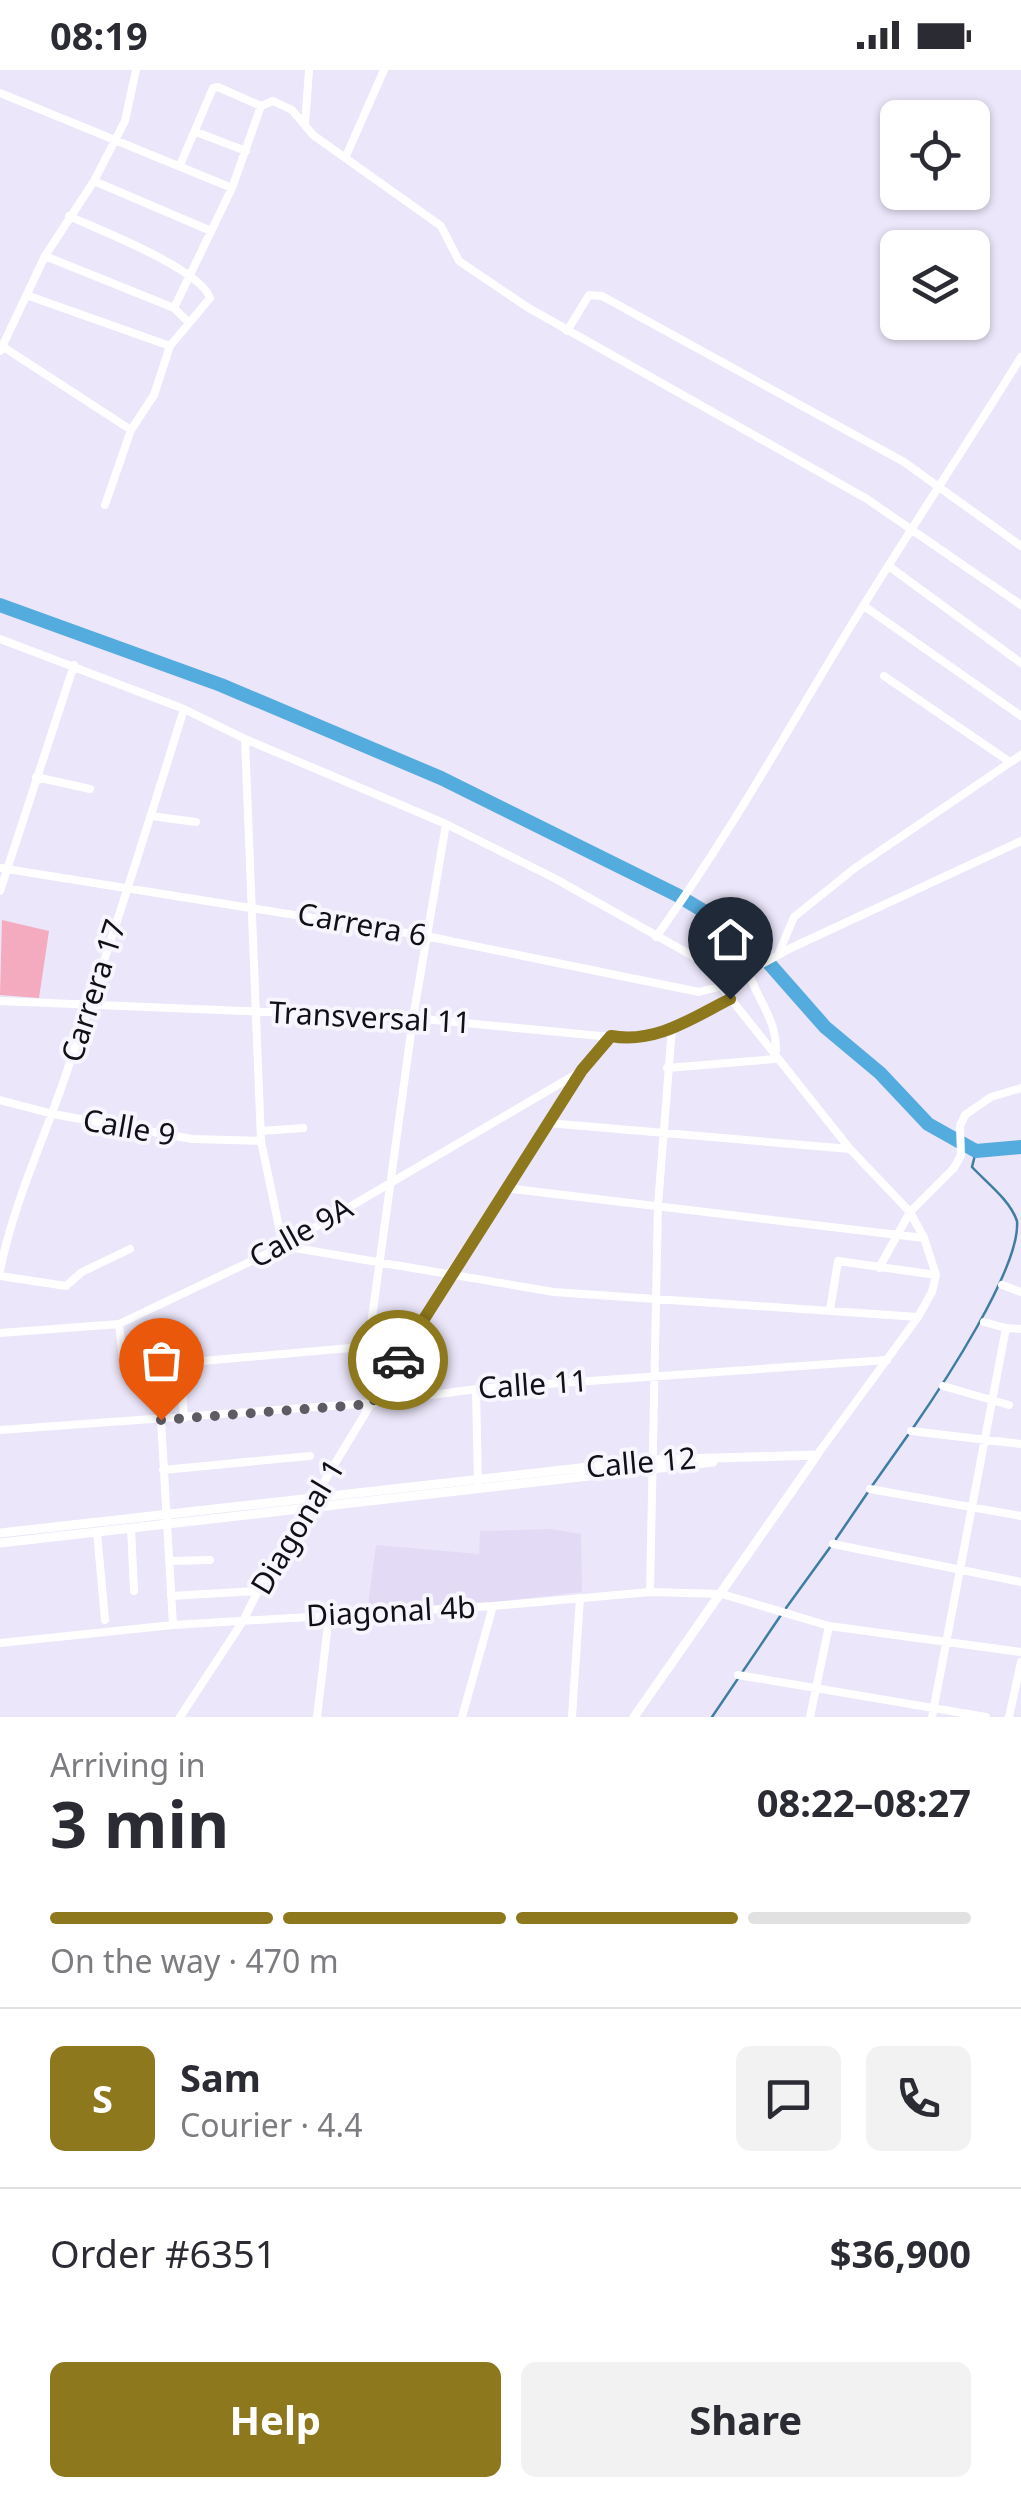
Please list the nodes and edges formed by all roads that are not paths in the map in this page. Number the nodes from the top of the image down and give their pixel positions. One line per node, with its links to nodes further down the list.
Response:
1 (136, 70): 8 (street)
2 (310, 70): 6 (street)
3 (384, 70): 10 (street)
4 (0, 93): 8 (street)
5 (260, 106): 6 (street); 7 (street); 9 (street)
6 (305, 125): 10 (street)
7 (196, 132): 9 (street); 11 (street)
8 (116, 138): 11 (street); 12 (street)
9 (246, 151): 13 (street)
10 (346, 156): 21 (street)
11 (180, 165): 13 (street)
12 (94, 181): 14 (street); 15 (street)
13 (232, 188): 15 (street)
14 (68, 216): 16 (street); 17 (street)
15 (211, 232): 17 (street)
16 (45, 256): 18 (street); 19 (street)
17 (189, 273): 19 (street); 20 (street)
18 (29, 296): 22 (street); 23 (street)
19 (174, 308): 20 (street)
20 (189, 323): 22 (street)
21 (567, 331): 26 (street); 28 (street)
22 (170, 346): 25 (street)
23 (1, 349): 25 (street)
24 (1021, 357): 26 (street)
25 (131, 430): 27 (street)
26 (941, 487): 28 (street); 29 (street)
27 (106, 505)
28 (914, 529): 30 (street); 31 (street)
29 (1021, 546)
30 (890, 567): 32 (street); 34 (street)
31 (1021, 604)
32 (864, 606): 38 (street); 53 (street)
33 (0, 638): 35 (street)
34 (1021, 663)
35 (74, 665): 37 (street); 42 (street)
36 (884, 676): 41 (street)
37 (184, 708): 39 (street); 44 (street, Carrera 17)
38 (1021, 716)
39 (245, 740): 46 (street); 51 (street)
40 (1021, 755): 41 (street)
41 (1010, 762): 54 (street)
42 (36, 777): 43 (street); 48 (street)
43 (90, 790)
44 (151, 816): 45 (street); 49 (street, Carrera 17)
45 (196, 822)
46 (446, 824): 52 (street); 53 (street)
47 (1021, 841): 54 (street)
48 (4, 869): 49 (street, Carrera 6); 50 (street)
49 (128, 887): 51 (street, Carrera 6); 59 (street, Carrera 17)
50 (0, 891)
51 (252, 906): 52 (street, Carrera 6); 60 (street)
52 (426, 936): 56 (street, Carrera 6); 61 (street)
53 (656, 937): 56 (street)
54 (778, 955): 55 (street)
55 (748, 970): 56 (street); 64 (street)
56 (722, 986): 57 (street)
57 (730, 999): 62 (street, Transversal 11); 64 (street)
58 (0, 1001): 59 (street, Transversal 11)
59 (90, 1003): 60 (street, Transversal 11); 69 (street, Carrera 17)
60 (257, 1012): 61 (street, Transversal 11); 73 (street)
61 (413, 1018): 63 (street, Transversal 11); 75 (street)
62 (672, 1028): 63 (street, Transversal 11); 65 (street)
63 (611, 1036): 66 (street, Diagonal 1)
64 (776, 1060): 65 (street); 74 (street)
65 (667, 1068): 72 (street)
66 (582, 1070): 70 (street, Diagonal 1); 75 (street, Calle 9A)
67 (1021, 1088): 78 (street)
68 (0, 1100): 69 (street, Calle 9)
69 (53, 1114): 73 (street, Calle 9); 86 (street, Carrera 17)
70 (548, 1122): 72 (street); 76 (street, Diagonal 1)
71 (302, 1128): 73 (street, Calle 9)
72 (662, 1135): 74 (street); 77 (street)
73 (261, 1136): 81 (street)
74 (850, 1150): 78 (street)
75 (390, 1183): 81 (street, Calle 9A); 83 (street)
76 (506, 1188): 77 (street); 85 (street, Diagonal 1)
77 (658, 1205): 79 (street); 90 (street)
78 (910, 1212): 79 (street); 80 (street)
79 (896, 1235): 80 (street); 84 (street)
80 (924, 1238): 87 (street)
81 (283, 1246): 83 (street); 94 (street, Calle 9A)
82 (130, 1249): 86 (street)
83 (379, 1262): 85 (street); 99 (street)
84 (879, 1268): 87 (street); 91 (street)
85 (450, 1273): 90 (street); 98 (street, Diagonal 1)
86 (0, 1274)
87 (936, 1275): 92 (street)
88 (1002, 1285): 89 (street)
89 (1021, 1292)
90 (655, 1299): 91 (street); 102 (street)
91 (830, 1310): 92 (street)
92 (918, 1317): 100 (street)
93 (984, 1322): 95 (street)
94 (120, 1324): 97 (street, Calle 9A); 101 (street)
95 (1006, 1328): 96 (street); 105 (street)
96 (1021, 1329)
97 (1, 1335)
98 (408, 1343): 99 (street); 106 (street, Diagonal 1)
99 (368, 1347): 101 (street)
100 (888, 1360): 102 (street, Calle 11); 114 (street)
101 (180, 1364): 108 (street)
102 (653, 1376): 104 (street, Calle 11); 116 (street)
103 (943, 1386): 105 (street)
104 (476, 1389): 106 (street, Calle 11); 118 (street)
105 (992, 1401): 107 (street); 112 (street)
106 (372, 1404): 108 (street, Calle 11); 120 (street, Diagonal 1)
107 (1009, 1406)
108 (184, 1418): 109 (street, Calle 11)
109 (161, 1420): 110 (street, Calle 11); 117 (street)
110 (0, 1430)
111 (911, 1431): 112 (street)
112 (984, 1441): 113 (street); 122 (street)
113 (1021, 1444)
114 (818, 1455): 116 (street, Calle 12); 138 (street)
115 (310, 1456): 117 (street)
116 (651, 1465): 118 (street, Calle 12); 137 (street)
117 (163, 1470): 124 (street)
118 (478, 1483): 120 (street, Calle 12); 121 (street, Calle 12)
119 (870, 1489): 122 (street)
120 (317, 1496): 121 (street, Diagonal 1); 124 (street, Calle 12)
121 (309, 1508): 124 (street, Calle 12); 136 (street, Diagonal 1)
122 (971, 1508): 123 (street); 133 (street)
123 (1021, 1516)
124 (166, 1519): 125 (street, Calle 12); 126 (street, Calle 12); 132 (street)
125 (131, 1528): 127 (street, Calle 12); 135 (street)
126 (70, 1530): 127 (street, Calle 12); 128 (street, Calle 12); 129 (street, Calle 12)
127 (97, 1532): 143 (street)
128 (0, 1533)
129 (0, 1542)
130 (833, 1544): 133 (street)
131 (210, 1560): 132 (street)
132 (169, 1561): 139 (street)
133 (959, 1570): 134 (street); 148 (street)
134 (1021, 1582)
135 (134, 1591)
136 (258, 1592): 139 (street); 144 (street, Diagonal 1)
137 (650, 1592): 138 (street, Diagonal 4b); 140 (street, Diagonal 4b)
138 (722, 1594): 146 (street, Diagonal 4b); 158 (street)
139 (171, 1596): 145 (street)
140 (580, 1598): 141 (street, Diagonal 4b); 157 (street)
141 (493, 1606): 142 (street, Diagonal 4b); 156 (street)
142 (329, 1616): 144 (street, Diagonal 4b); 155 (street)
143 (105, 1620)
144 (243, 1621): 145 (street, Diagonal 4b); 154 (street, Diagonal 1)
145 (173, 1626): 147 (street, Diagonal 4b)
146 (829, 1626): 148 (street, Diagonal 4b); 152 (street)
147 (0, 1643)
148 (946, 1644): 149 (street, Diagonal 4b); 153 (street)
149 (1021, 1652)
150 (1021, 1662): 161 (street)
151 (738, 1674): 152 (street)
152 (815, 1690): 153 (street); 159 (street)
153 (933, 1713): 160 (street)
154 (180, 1717)
155 (317, 1717)
156 (462, 1717)
157 (572, 1717)
158 (634, 1717)
159 (810, 1717)
160 (986, 1717)
161 (1009, 1717)

